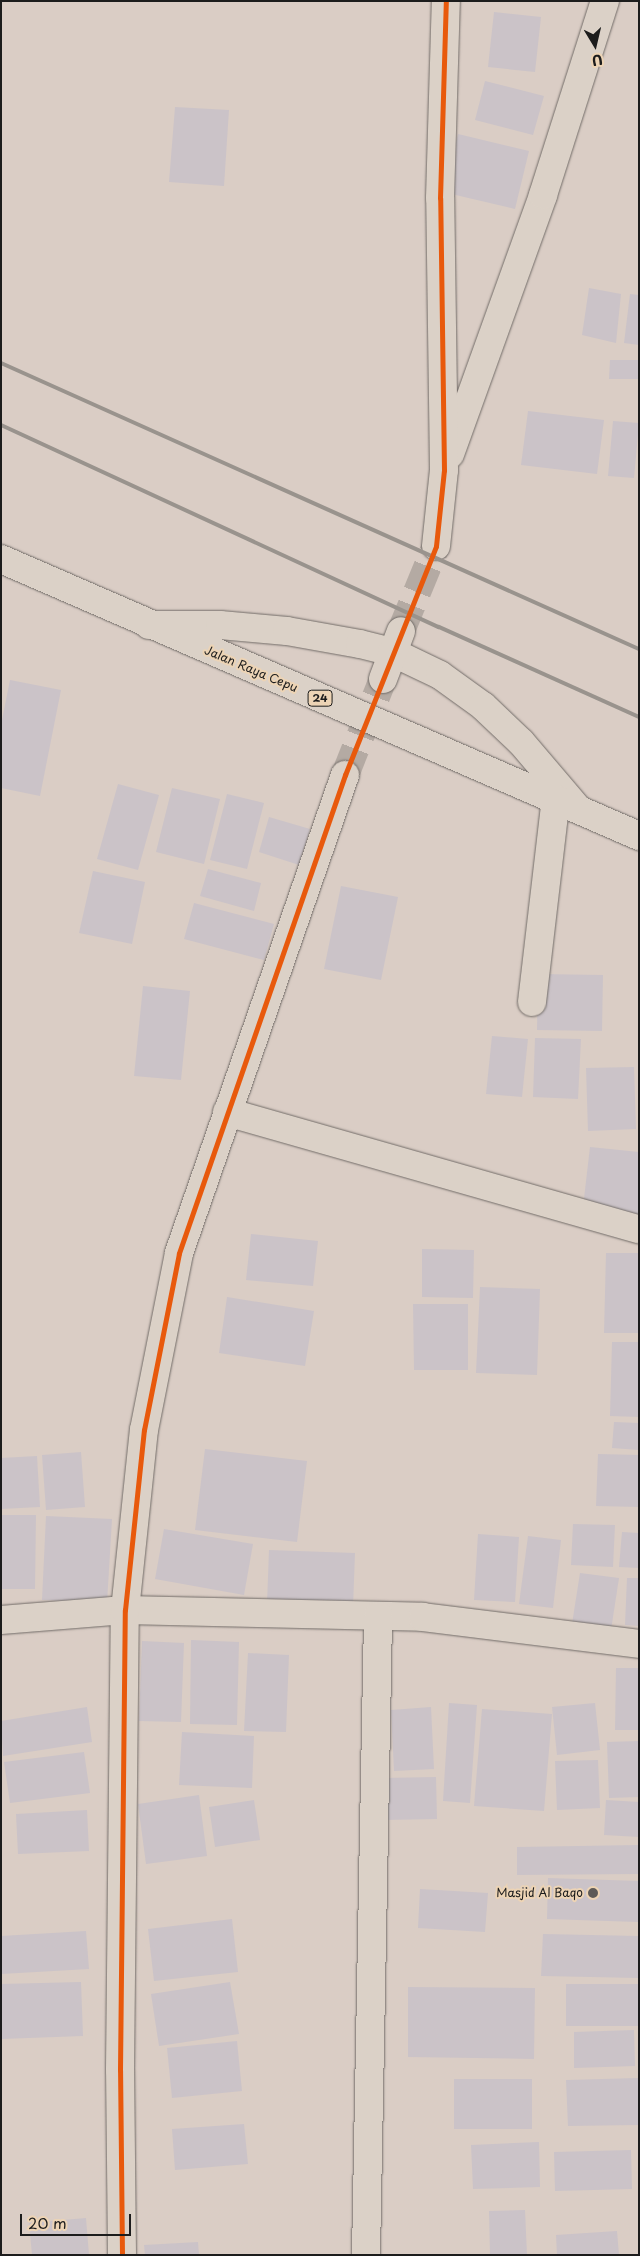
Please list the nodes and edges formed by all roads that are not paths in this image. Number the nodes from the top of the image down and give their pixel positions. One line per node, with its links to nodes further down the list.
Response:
1 (446, 1): 3 (main road)
2 (605, 1): 3 (main road)
3 (444, 470): 4 (main road)
4 (436, 546)
5 (1, 559): 6 (main road, Jalan Raya Cepu / 24)
6 (148, 625): 7 (main road); 10 (main road, Jalan Raya Cepu / 24)
7 (396, 642): 8 (main road); 10 (main road)
8 (382, 679)
9 (345, 775): 13 (main road)
10 (567, 804): 11 (main road, Jalan Raya Cepu / 24); 12 (main road)
11 (639, 836)
12 (532, 1002)
13 (227, 1112): 14 (main road); 15 (main road)
14 (639, 1229)
15 (125, 1610): 16 (main road); 17 (main road); 19 (main road)
16 (378, 1616): 18 (main road); 20 (main road)
17 (1, 1620)
18 (639, 1644)
19 (122, 2255)
20 (366, 2255)

